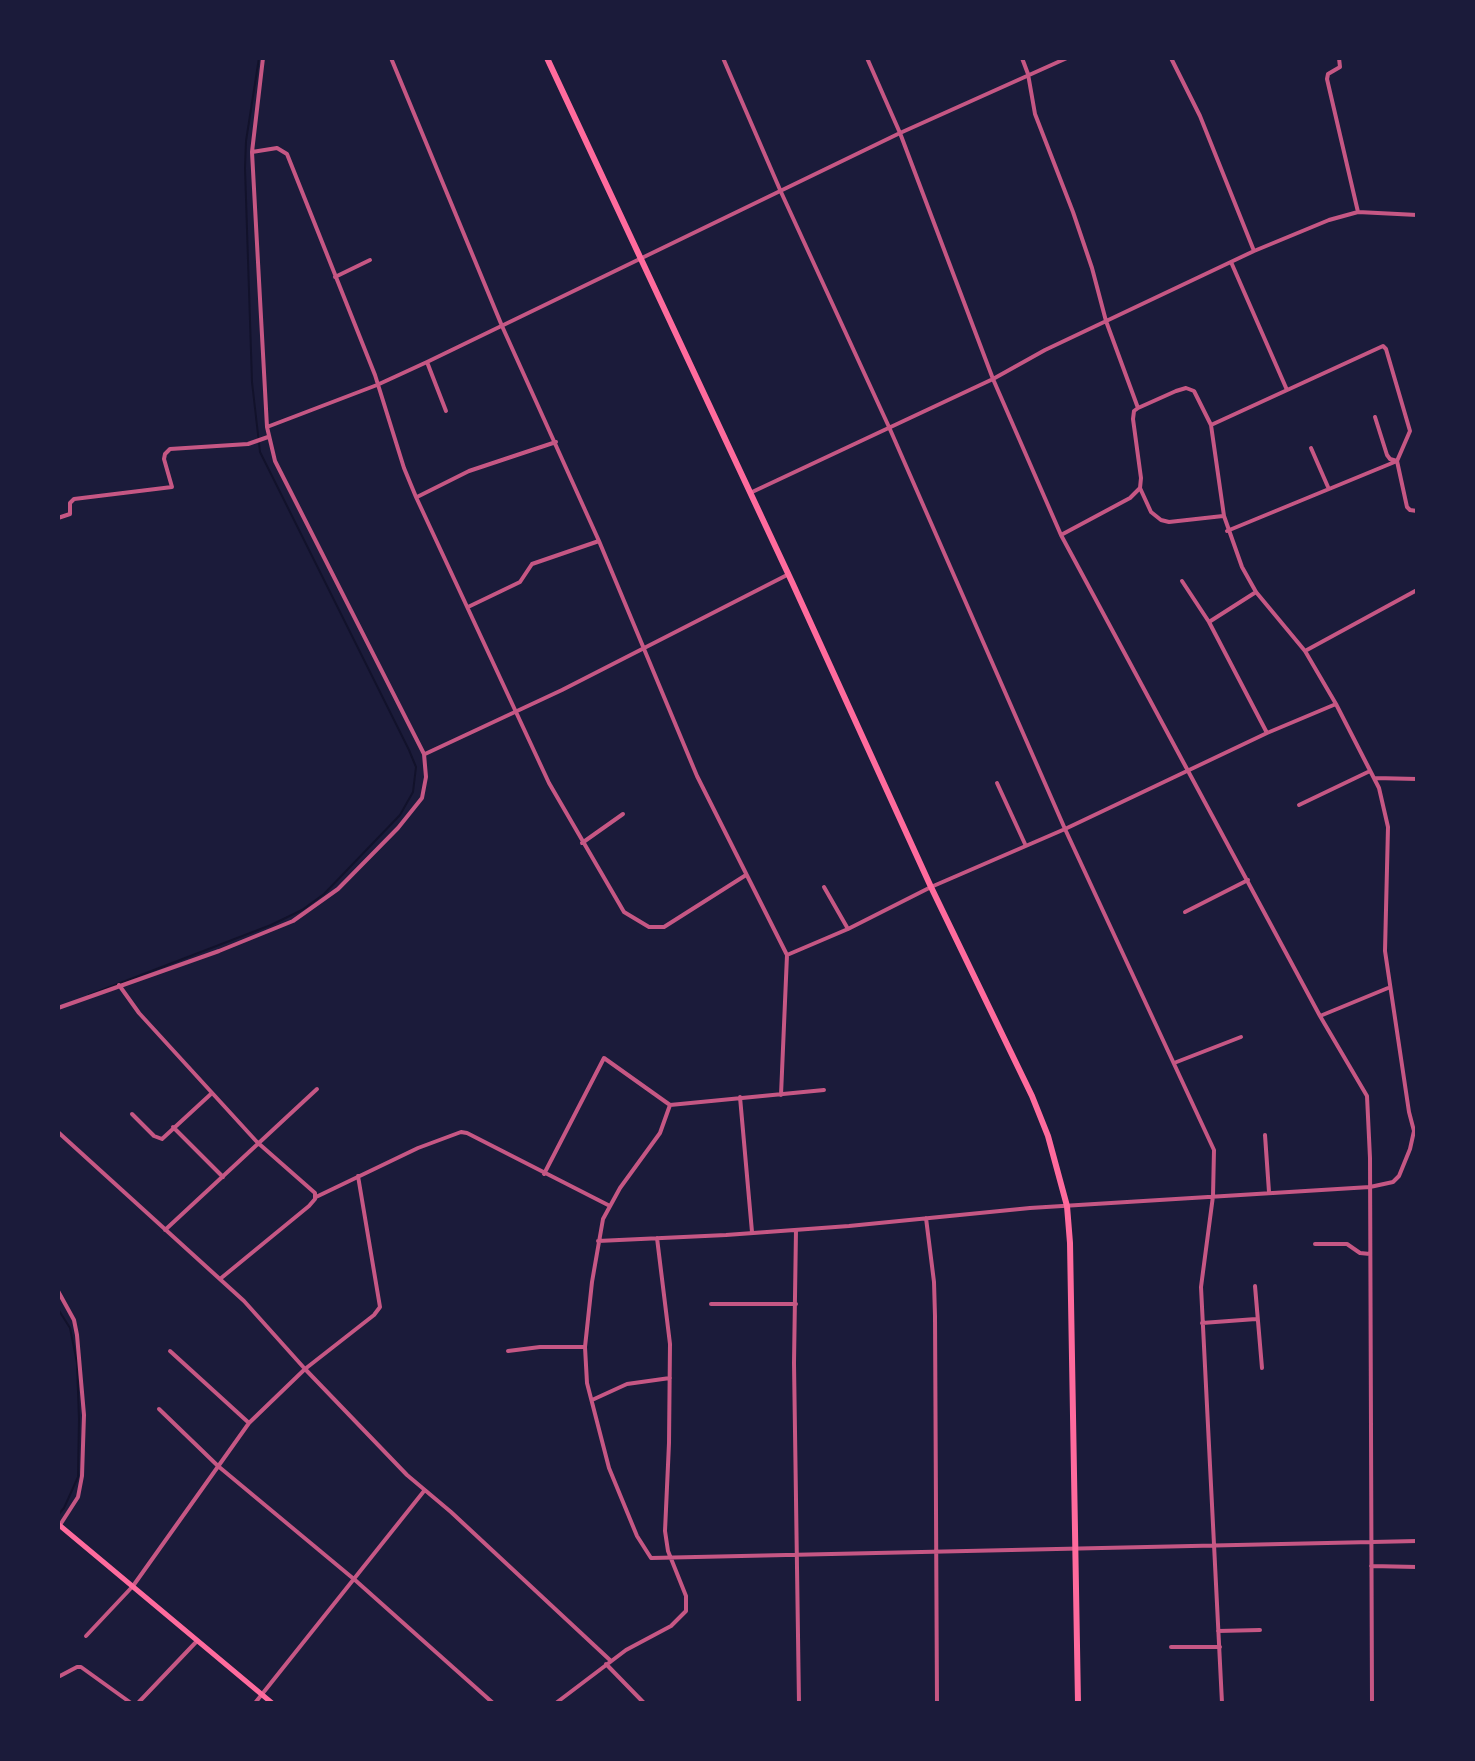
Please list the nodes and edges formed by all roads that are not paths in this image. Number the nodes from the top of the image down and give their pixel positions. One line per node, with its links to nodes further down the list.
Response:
1 (263, 58): 12 (street)
2 (391, 58): 22 (street)
3 (547, 58): 17 (highway)
4 (723, 58): 13 (street)
5 (867, 58): 11 (street)
6 (1022, 58): 10 (street)
7 (1067, 58): 10 (street)
8 (1171, 58): 16 (street)
9 (1339, 58): 14 (street)
10 (1028, 74): 11 (street); 21 (street)
11 (900, 133): 13 (street); 24 (street)
12 (252, 152): 20 (street); 31 (street)
13 (781, 192): 17 (street); 32 (street)
14 (1358, 212): 15 (street); 16 (street)
15 (1417, 215)
16 (1254, 251): 19 (street)
17 (642, 259): 22 (street); 39 (highway)
18 (370, 260): 20 (street)
19 (1231, 262): 21 (street); 26 (street)
20 (335, 277): 25 (street)
21 (1106, 321): 24 (street); 27 (street)
22 (502, 326): 23 (street); 34 (street)
23 (427, 362): 25 (street); 28 (street)
24 (993, 379): 32 (street); 45 (street)
25 (377, 385): 31 (street); 40 (street)
26 (1287, 390): 30 (street); 36 (street)
27 (1138, 408): 30 (street); 38 (street)
28 (446, 411)
29 (1375, 417): 36 (street)
30 (1211, 425): 42 (street)
31 (267, 427): 33 (street)
32 (889, 427): 39 (street); 66 (street)
33 (267, 437): 43 (street); 58 (street)
34 (556, 442): 40 (street); 46 (street)
35 (1311, 448): 37 (street)
36 (1397, 461): 37 (street); 41 (street)
37 (1328, 487): 44 (street)
38 (1140, 488): 42 (street); 45 (street)
39 (750, 493): 47 (highway)
40 (416, 497): 51 (street)
41 (1417, 511)
42 (1224, 516): 44 (street)
43 (58, 518)
44 (1227, 531): 50 (street)
45 (1061, 535): 59 (street)
46 (599, 541): 51 (street); 53 (street)
47 (789, 574): 53 (street); 72 (highway)
48 (1182, 581): 52 (street)
49 (1417, 590): 54 (street)
50 (1256, 592): 52 (street); 54 (street)
51 (468, 607): 56 (street)
52 (1209, 622): 57 (street)
53 (643, 647): 56 (street); 69 (street)
54 (1305, 651): 55 (street)
55 (1336, 704): 57 (street); 60 (street)
56 (516, 712): 58 (street); 67 (street)
57 (1267, 733): 59 (street)
58 (424, 754): 76 (street)
59 (1187, 770): 66 (street); 70 (street)
60 (1370, 771): 61 (street); 64 (street)
61 (1375, 778): 62 (street); 77 (street)
62 (1417, 779)
63 (997, 783): 68 (street)
64 (1299, 805)
65 (623, 814): 67 (street)
66 (1065, 829): 68 (street); 81 (street)
67 (582, 843): 69 (street)
68 (1025, 844): 72 (street)
69 (746, 875): 75 (street)
70 (1248, 880): 73 (street); 79 (street)
71 (824, 887): 74 (street)
72 (931, 887): 74 (street); 102 (highway)
73 (1185, 912)
74 (848, 929): 75 (street)
75 (787, 955): 85 (street)
76 (119, 985): 78 (street); 84 (street)
77 (1389, 988): 79 (street); 91 (street)
78 (58, 1008)
79 (1320, 1016): 97 (street)
80 (1241, 1037): 81 (street)
81 (1174, 1063): 99 (street)
82 (317, 1089): 93 (street)
83 (824, 1090): 85 (street)
84 (212, 1093): 89 (street); 93 (street)
85 (781, 1095): 86 (street)
86 (740, 1097): 87 (street); 106 (street)
87 (670, 1105): 94 (street); 101 (street)
88 (132, 1114): 89 (street)
89 (173, 1127): 96 (street)
90 (58, 1132): 104 (street)
91 (1416, 1132): 97 (street)
92 (1265, 1135): 98 (street)
93 (257, 1142): 96 (street); 100 (street)
94 (544, 1174): 95 (street); 101 (street)
95 (358, 1176): 100 (street); 122 (street)
96 (223, 1177): 104 (street)
97 (1370, 1187): 98 (street); 110 (street)
98 (1269, 1192): 99 (street)
99 (1213, 1196): 102 (street); 117 (street)
100 (315, 1197): 111 (street)
101 (610, 1206): 108 (street)
102 (1067, 1206): 103 (street); 133 (highway)
103 (926, 1218): 105 (street); 134 (street)
104 (165, 1230): 111 (street)
105 (796, 1230): 106 (street); 115 (street)
106 (752, 1232): 107 (street)
107 (657, 1238): 108 (street); 123 (street)
108 (598, 1241): 118 (street)
109 (1315, 1244): 110 (street)
110 (1370, 1254): 130 (street)
111 (220, 1279): 122 (street)
112 (1255, 1286): 116 (street)
113 (58, 1291): 129 (street)
114 (711, 1304): 115 (street)
115 (796, 1304): 135 (street)
116 (1257, 1319): 117 (street); 121 (street)
117 (1202, 1323): 132 (street)
118 (585, 1347): 120 (street); 124 (street)
119 (170, 1351): 126 (street)
120 (508, 1351)
121 (1262, 1368)
122 (305, 1369): 126 (street); 128 (street)
123 (670, 1378): 124 (street); 136 (street)
124 (592, 1400): 136 (street)
125 (159, 1409): 127 (street)
126 (249, 1423): 127 (street)
127 (218, 1466): 139 (street); 140 (street)
128 (424, 1491): 139 (street); 147 (street)
129 (59, 1525): 140 (main road)
130 (1371, 1541): 131 (street); 132 (street); 137 (street)
131 (1417, 1541)
132 (1215, 1545): 133 (street); 142 (street)
133 (1074, 1548): 134 (street); 159 (highway)
134 (936, 1552): 135 (street); 158 (street)
135 (798, 1553): 136 (street); 157 (street)
136 (671, 1559): 147 (street)
137 (1371, 1566): 138 (street); 161 (street)
138 (1417, 1567)
139 (355, 1580): 149 (street); 154 (street)
140 (133, 1586): 143 (street); 144 (main road)
141 (1260, 1630): 142 (street)
142 (1218, 1631): 146 (street)
143 (86, 1636)
144 (198, 1641): 149 (main road); 151 (street)
145 (1171, 1647): 146 (street)
146 (1220, 1647): 160 (street)
147 (608, 1662): 155 (street); 156 (street)
148 (58, 1677): 150 (street)
149 (262, 1694): 152 (street); 153 (main road)
150 (131, 1703)
151 (138, 1703)
152 (255, 1703)
153 (272, 1703)
154 (493, 1703)
155 (556, 1703)
156 (644, 1703)
157 (799, 1703)
158 (937, 1703)
159 (1078, 1703)
160 (1222, 1703)
161 (1372, 1703)

